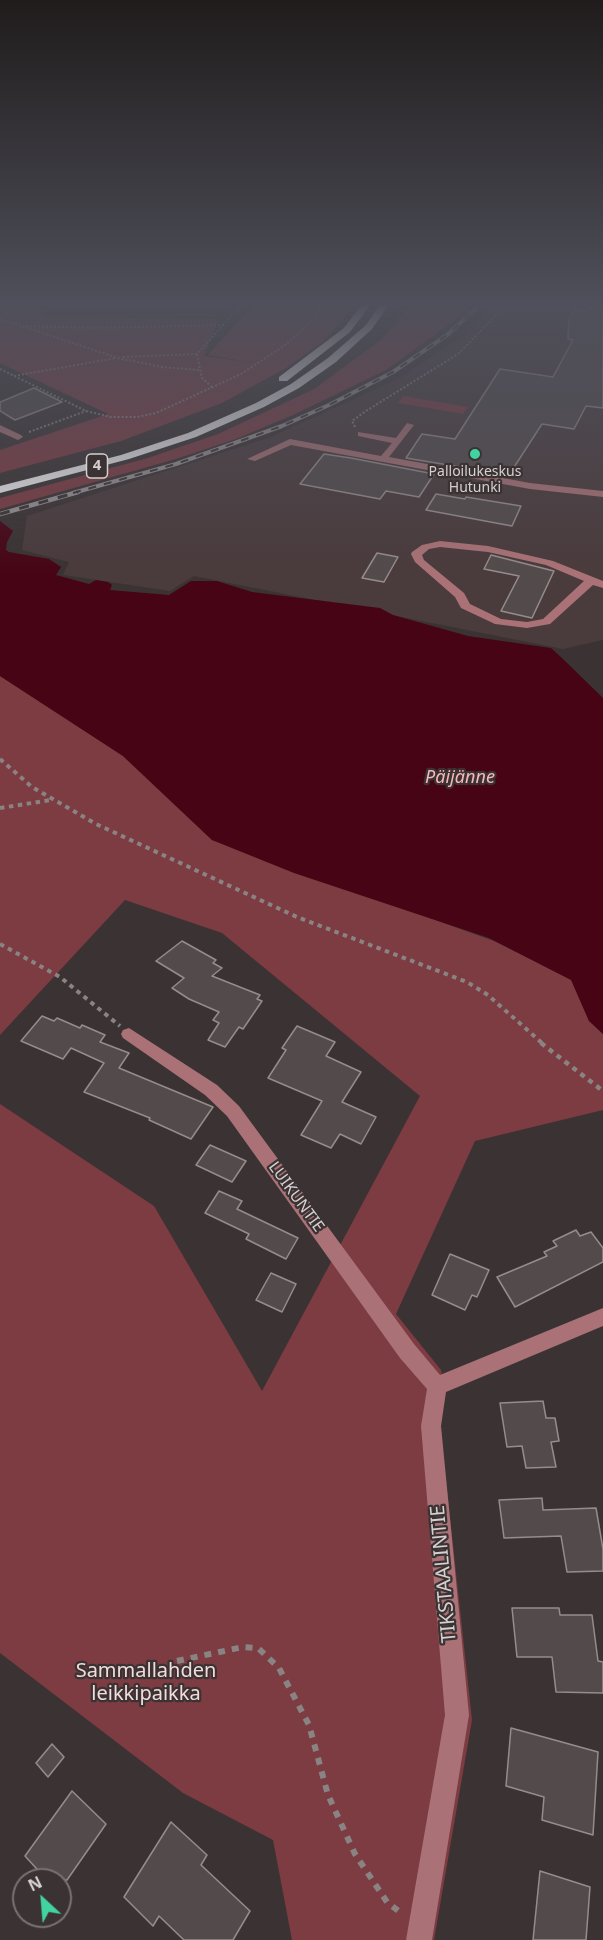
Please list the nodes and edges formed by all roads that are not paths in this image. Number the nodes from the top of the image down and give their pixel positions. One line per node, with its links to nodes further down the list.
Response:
1 (258, 394): 10 (highway, 4)
2 (281, 394): 11 (highway, 4)
3 (410, 425): 7 (street)
4 (0, 428): 6 (street)
5 (361, 434): 7 (street)
6 (18, 437)
7 (398, 441): 9 (street)
8 (252, 459): 9 (street)
9 (384, 459): 12 (street)
10 (0, 479)
11 (0, 489)
12 (600, 494)
13 (590, 581): 13 (street); 14 (street)
14 (603, 585)
15 (129, 1034): 17 (street, LUIKUNTIE)
16 (603, 1317): 17 (street)
17 (437, 1386): 18 (street, TIKSTAALINTIE)
18 (420, 1934)

